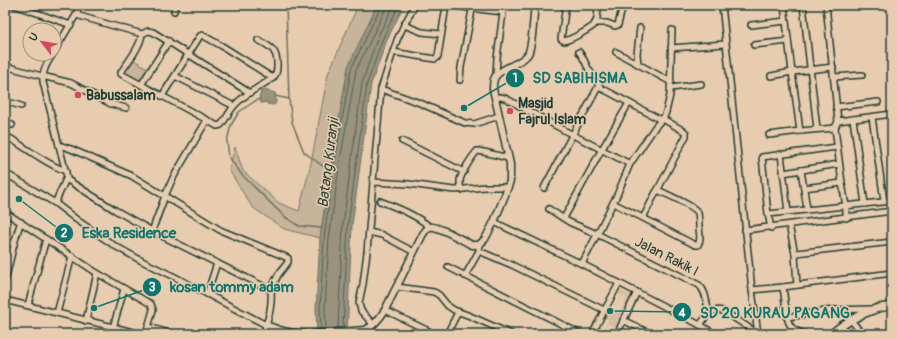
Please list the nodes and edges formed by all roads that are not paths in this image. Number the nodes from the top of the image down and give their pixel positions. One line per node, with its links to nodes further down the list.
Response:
1 (14, 5): 22 (street)
2 (80, 5): 19 (street)
3 (175, 5): 17 (street)
4 (415, 5): 23 (street)
5 (445, 5): 15 (street); 28 (street)
6 (504, 5): 18 (street)
7 (535, 5): 46 (street)
8 (566, 5): 21 (street)
9 (598, 5): 21 (street)
10 (623, 5): 21 (street)
11 (722, 5): 33 (street)
12 (784, 5): 20 (street)
13 (803, 5): 44 (street)
14 (826, 5): 43 (street)
15 (455, 6): 16 (street)
16 (472, 7): 18 (street); 53 (street)
17 (174, 11)
18 (504, 12): 46 (street)
19 (76, 15): 22 (street); 27 (street)
20 (786, 21): 24 (street); 31 (street)
21 (595, 22)
22 (71, 24): 29 (street)
23 (404, 25): 28 (street); 36 (street)
24 (751, 25)
25 (640, 28): 41 (street)
26 (672, 30): 35 (street)
27 (142, 34): 32 (street); 56 (street)
28 (441, 34): 36 (street)
29 (62, 38)
30 (258, 40): 52 (street)
31 (788, 40): 34 (street); 45 (street)
32 (169, 41): 39 (street); 56 (street)
33 (725, 44): 35 (street); 129 (street)
34 (754, 45)
35 (671, 48): 54 (street)
36 (393, 52): 59 (street)
37 (579, 52): 57 (street)
38 (616, 52): 41 (street)
39 (189, 55): 49 (street); 52 (street); 60 (street)
40 (48, 62): 48 (street)
41 (638, 64): 54 (street)
42 (5, 66): 48 (street)
43 (833, 67): 44 (street); 51 (street)
44 (810, 70): 45 (street); 81 (street)
45 (792, 72): 50 (street); 82 (street)
46 (496, 75): 62 (street)
47 (862, 75): 51 (street)
48 (42, 76): 69 (street); 87 (street)
49 (175, 76): 61 (street); 67 (street)
50 (771, 76)
51 (834, 77): 68 (street)
52 (273, 78): 60 (street)
53 (460, 80)
54 (671, 82): 58 (street)
55 (701, 84): 58 (street)
56 (141, 85): 61 (street)
57 (601, 88): 65 (street); 83 (street)
58 (671, 88): 75 (street)
59 (382, 90): 71 (street); 100 (street)
60 (250, 93): 67 (street)
61 (162, 96): 74 (street)
62 (495, 98): 71 (street); 83 (street)
63 (5, 101): 66 (street)
64 (878, 102): 68 (street)
65 (629, 103): 75 (street); 89 (street)
66 (21, 106)
67 (234, 106): 74 (street)
68 (836, 107): 76 (street)
69 (126, 108)
70 (891, 114): 72 (street); 79 (street)
71 (499, 116): 91 (street)
72 (872, 117): 73 (street); 110 (street)
73 (854, 119): 76 (street); 113 (street)
74 (207, 120): 107 (street)
75 (662, 120): 92 (street); 106 (street)
76 (838, 121): 80 (street)
77 (5, 122): 78 (street)
78 (12, 124)
79 (892, 126)
80 (835, 128): 81 (street); 88 (street)
81 (817, 129): 82 (street)
82 (800, 131): 84 (street)
83 (573, 135): 89 (street); 103 (street)
84 (769, 135)
85 (8, 137): 95 (street)
86 (402, 141): 96 (street)
87 (59, 145): 95 (street); 107 (street)
88 (837, 147): 90 (street); 93 (street)
89 (602, 149): 92 (street); 121 (street)
90 (781, 154): 98 (street); 120 (street)
91 (508, 158): 96 (street); 102 (street)
92 (630, 164): 112 (street)
93 (839, 164): 94 (street); 101 (street)
94 (801, 170): 98 (street); 104 (street)
95 (66, 171): 99 (street)
96 (464, 172): 105 (street)
97 (5, 173): 111 (street)
98 (783, 173): 119 (street)
99 (66, 179): 111 (street); 130 (street)
100 (374, 182): 105 (street); 131 (street)
101 (842, 183): 104 (street); 114 (street)
102 (508, 187): 105 (street); 125 (street)
103 (544, 188)
104 (804, 188): 116 (street)
105 (461, 190)
106 (658, 191): 122 (street); 122 (street)
107 (165, 196): 130 (street); 154 (street)
108 (892, 200): 110 (street)
109 (380, 201): 127 (street)
110 (884, 201): 113 (street)
111 (55, 203): 157 (street)
112 (613, 203): 122 (street); 132 (street)
113 (865, 204): 114 (street)
114 (846, 206): 116 (street); 123 (street)
115 (549, 209): 121 (street, Jalan Rakik I)
116 (807, 209): 119 (street)
117 (892, 211): 123 (street)
118 (5, 212): 124 (street)
119 (788, 212): 120 (street)
120 (768, 214): 128 (street)
121 (564, 218): 132 (street, Jalan Rakik I)
122 (642, 218)
123 (846, 218): 126 (street)
124 (21, 222): 133 (street); 136 (street)
125 (494, 222): 137 (street); 142 (street)
126 (789, 225): 128 (street); 139 (street)
127 (430, 227): 137 (street); 138 (street)
128 (770, 228): 129 (street)
129 (745, 230): 155 (street)
130 (152, 232): 141 (street)
131 (369, 232): 138 (street); 173 (street)
132 (597, 234): 142 (street); 166 (street, Jalan Rakik I)
133 (46, 239): 140 (street); 159 (street)
134 (5, 242): 136 (street)
135 (892, 242): 139 (street)
136 (14, 244): 146 (street)
137 (479, 248): 147 (street); 163 (street)
138 (414, 252): 151 (street)
139 (795, 254): 150 (street)
140 (72, 256): 144 (street); 165 (street)
141 (217, 263): 154 (street); 157 (street)
142 (582, 264): 149 (street)
143 (448, 267): 147 (street)
144 (97, 273): 153 (street); 170 (street)
145 (892, 273): 150 (street)
146 (6, 274): 148 (street)
147 (465, 276): 176 (street)
148 (5, 281)
149 (619, 282): 156 (street); 163 (street)
150 (797, 285): 152 (street)
151 (397, 287): 162 (street); 164 (street)
152 (783, 287): 155 (street); 167 (street)
153 (124, 289): 174 (street); 175 (street)
154 (271, 290): 171 (street)
155 (752, 290): 178 (street)
156 (637, 292): 168 (street); 172 (street)
157 (207, 294): 171 (street)
158 (5, 300): 159 (street)
159 (28, 305): 165 (street)
160 (892, 306): 161 (main road)
161 (874, 309): 167 (street); 169 (main road)
162 (385, 310): 173 (street); 186 (street)
163 (604, 310): 191 (street)
164 (458, 312): 187 (street); 188 (street)
165 (57, 313): 170 (street)
166 (709, 313): 172 (street); 178 (street)
167 (787, 317): 195 (street)
168 (623, 320): 192 (street); 193 (street)
169 (851, 320): 196 (main road); 197 (street)
170 (86, 321): 175 (street)
171 (266, 325): 182 (street); 183 (street)
172 (700, 325): 194 (street)
173 (372, 326): 177 (street); 185 (street)
174 (148, 327): 180 (street); 181 (street)
175 (113, 328): 179 (street)
176 (571, 329): 189 (street); 190 (street)
177 (364, 332): 184 (street)
178 (758, 333)
179 (141, 334)
180 (146, 334)
181 (173, 334)
182 (266, 334)
183 (305, 334)
184 (312, 334)
185 (373, 334)
186 (435, 334)
187 (447, 334)
188 (511, 334)
189 (568, 334)
190 (581, 334)
191 (592, 334)
192 (616, 334)
193 (651, 334)
194 (715, 334)
195 (806, 334)
196 (831, 334)
197 (862, 334)

